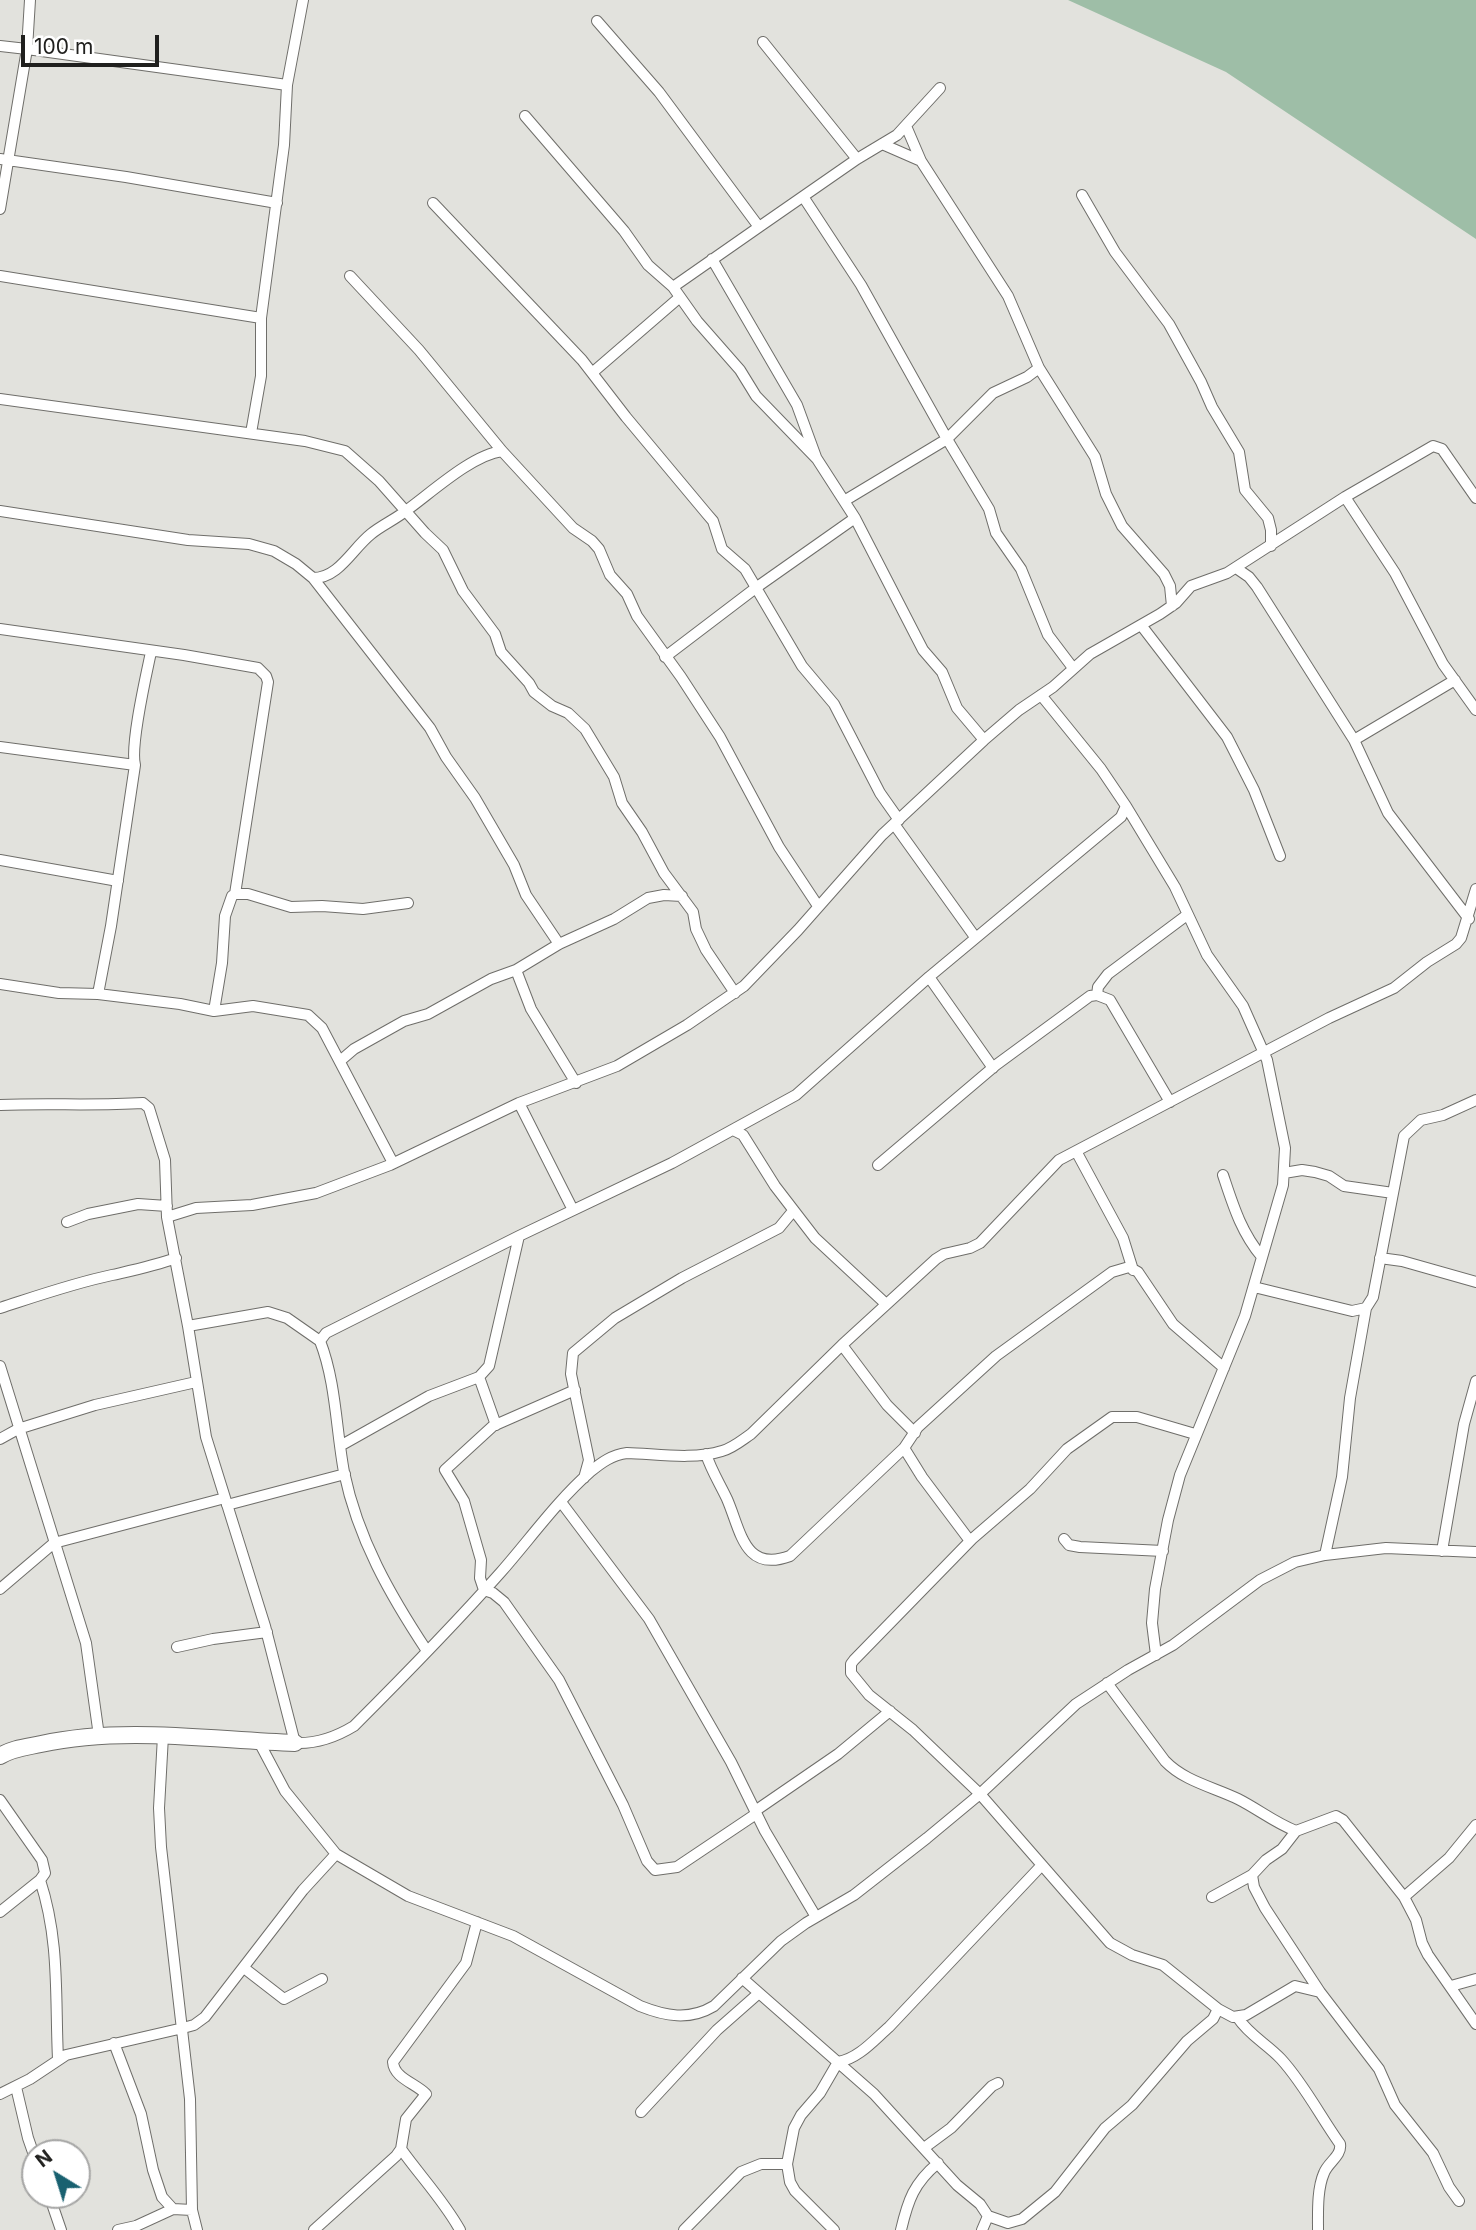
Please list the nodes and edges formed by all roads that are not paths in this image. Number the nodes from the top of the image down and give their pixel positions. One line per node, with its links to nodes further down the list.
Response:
1 (30, 0): 6 (street)
2 (303, 0): 7 (street)
3 (597, 22): 20 (street)
4 (763, 42): 12 (street)
5 (0, 46): 6 (street)
6 (27, 48): 7 (street); 13 (street)
7 (287, 85): 17 (street)
8 (940, 88): 10 (street)
9 (525, 116): 24 (street)
10 (906, 125): 11 (street); 14 (street)
11 (882, 144): 12 (street); 14 (street)
12 (858, 159): 16 (street)
13 (5, 160): 17 (street); 19 (street)
14 (921, 162): 27 (street)
15 (1082, 195): 40 (street)
16 (804, 198): 20 (street); 31 (street)
17 (277, 203): 26 (street)
18 (433, 203): 28 (street)
19 (0, 209)
20 (759, 227): 21 (street)
21 (712, 259): 24 (street); 33 (street)
22 (0, 276): 26 (street)
23 (350, 276): 32 (street)
24 (673, 287): 25 (street)
25 (680, 297): 28 (street); 33 (street)
26 (261, 318): 30 (street)
27 (1039, 368): 31 (street); 44 (street)
28 (592, 373): 43 (street)
29 (0, 400): 30 (street)
30 (251, 433): 38 (street)
31 (947, 439): 36 (street); 49 (street)
32 (502, 451): 38 (street); 48 (street)
33 (817, 459): 36 (street)
34 (1345, 497): 35 (street); 40 (street); 50 (street)
35 (1476, 498)
36 (844, 501): 39 (street)
37 (0, 511): 42 (street)
38 (406, 511): 42 (street); 64 (street)
39 (855, 518): 43 (street); 53 (street)
40 (1271, 546): 41 (street)
41 (1236, 568): 44 (street); 54 (street)
42 (313, 578): 70 (street)
43 (757, 587): 48 (street); 58 (street)
44 (1171, 606): 45 (street)
45 (1142, 625): 49 (street); 59 (street)
46 (0, 628): 47 (street)
47 (151, 652): 56 (street); 63 (street)
48 (665, 657): 66 (street)
49 (1073, 668): 51 (street)
50 (1455, 680): 52 (street); 54 (street)
51 (1041, 695): 53 (street); 57 (street)
52 (1476, 710)
53 (984, 740): 58 (street)
54 (1354, 740): 68 (street)
55 (0, 747): 56 (street)
56 (135, 765): 61 (street)
57 (1127, 813): 67 (street); 69 (street)
58 (896, 822): 66 (street); 69 (street)
59 (1280, 856)
60 (0, 860): 61 (street)
61 (118, 881): 75 (street)
62 (1476, 889): 68 (street)
63 (234, 894): 65 (street); 77 (street)
64 (682, 896): 70 (street); 74 (street)
65 (408, 903)
66 (818, 906): 74 (street)
67 (1187, 915): 76 (street); 78 (street)
68 (1469, 919): 78 (street)
69 (975, 937): 72 (street)
70 (559, 944): 71 (street)
71 (516, 970): 79 (street); 81 (street)
72 (929, 976): 80 (street); 86 (street)
73 (0, 984): 75 (street)
74 (735, 993): 81 (street)
75 (98, 994): 77 (street)
76 (1097, 995): 80 (street); 83 (street)
77 (214, 1011): 79 (street)
78 (1265, 1053): 83 (street); 90 (street)
79 (340, 1062): 88 (street)
80 (993, 1068): 89 (street)
81 (576, 1083): 84 (street)
82 (1476, 1100): 92 (street)
83 (1170, 1102): 87 (street)
84 (519, 1103): 88 (street); 93 (street)
85 (0, 1105): 94 (street)
86 (741, 1130): 93 (street); 95 (street)
87 (1076, 1151): 101 (street); 104 (street)
88 (393, 1163): 94 (street)
89 (878, 1166)
90 (1284, 1173): 92 (street); 98 (street)
91 (1223, 1175): 98 (street)
92 (1393, 1193): 100 (street)
93 (573, 1210): 97 (street)
94 (167, 1211): 96 (street); 99 (street)
95 (793, 1211): 104 (street); 115 (street)
96 (67, 1222)
97 (519, 1236): 108 (street); 112 (street)
98 (1262, 1256): 103 (street)
99 (176, 1258): 105 (street); 107 (street)
100 (1380, 1258): 102 (street); 106 (street)
101 (1133, 1270): 111 (street); 118 (street)
102 (1476, 1282)
103 (1254, 1287): 106 (street); 111 (street)
104 (886, 1304): 109 (street)
105 (0, 1308)
106 (1366, 1308): 134 (street)
107 (188, 1325): 108 (street); 114 (street)
108 (320, 1340): 121 (street)
109 (842, 1345): 118 (street); 123 (street)
110 (0, 1366): 117 (street)
111 (1224, 1368): 119 (street)
112 (479, 1377): 116 (street); 121 (street)
113 (1476, 1381): 132 (street)
114 (196, 1382): 117 (street); 126 (street)
115 (575, 1390): 116 (street); 124 (street)
116 (496, 1425): 136 (street)
117 (18, 1429): 120 (street); 130 (street)
118 (915, 1433): 122 (street)
119 (1195, 1433): 129 (street); 131 (street)
120 (0, 1439)
121 (340, 1446): 125 (street)
122 (904, 1448): 123 (street); 129 (street)
123 (706, 1454): 124 (street)
124 (593, 1463): 127 (street)
125 (345, 1474): 126 (street); 139 (street)
126 (226, 1501): 130 (street); 137 (street)
127 (561, 1502): 136 (street); 150 (street)
128 (1064, 1539): 131 (street)
129 (970, 1541): 142 (street)
130 (54, 1543): 135 (street); 143 (street)
131 (1163, 1551): 140 (street)
132 (1442, 1551): 133 (street); 134 (street)
133 (1476, 1552)
134 (1325, 1555): 140 (street)
135 (0, 1589)
136 (484, 1590): 139 (street); 150 (street)
137 (267, 1632): 138 (street); 146 (street)
138 (177, 1647)
139 (427, 1651): 146 (street)
140 (1156, 1655): 141 (street)
141 (1107, 1683): 148 (street); 152 (street)
142 (890, 1711): 148 (street); 150 (street)
143 (99, 1736): 144 (street); 147 (street)
144 (163, 1736): 145 (street); 175 (street)
145 (259, 1741): 146 (street); 153 (street)
146 (295, 1743)
147 (0, 1756)
148 (980, 1794): 154 (street); 160 (street)
149 (0, 1800): 156 (street)
150 (755, 1812): 160 (street)
151 (1476, 1825): 158 (street)
152 (1296, 1831): 155 (street); 158 (street)
153 (336, 1854): 161 (street); 162 (street)
154 (1041, 1866): 172 (street); 179 (street)
155 (1252, 1875): 157 (street); 163 (street)
156 (40, 1880): 159 (street); 178 (street)
157 (1212, 1897)
158 (1404, 1897): 168 (street)
159 (0, 1912)
160 (816, 1917): 164 (street)
161 (477, 1922): 171 (street); 186 (street)
162 (244, 1968): 165 (street); 175 (street)
163 (1304, 1968): 167 (street); 169 (street)
164 (742, 1978): 170 (street); 171 (street)
165 (322, 1979)
166 (1476, 1979): 168 (street)
167 (1295, 1986): 169 (street); 172 (street)
168 (1451, 1986): 174 (street)
169 (1320, 1992): 189 (street)
170 (759, 1993): 173 (street); 179 (street)
171 (703, 2013): 173 (street); 176 (street)
172 (1224, 2015): 193 (street); 203 (street)
173 (729, 2019): 176 (street)
174 (1476, 2024)
175 (183, 2028): 177 (street); 192 (street)
176 (713, 2035): 183 (street)
177 (114, 2043): 178 (street); 191 (street)
178 (58, 2059): 181 (street)
179 (838, 2062): 185 (street); 187 (street)
180 (998, 2083): 185 (street)
181 (16, 2087): 182 (street); 184 (street)
182 (0, 2094)
183 (640, 2112)
184 (27, 2139)
185 (924, 2148): 188 (street)
186 (401, 2149): 197 (street); 198 (street)
187 (787, 2164): 199 (street); 200 (street)
188 (938, 2164): 193 (street); 201 (street)
189 (1459, 2201)
190 (54, 2209): 194 (street)
191 (173, 2209): 192 (street); 195 (street)
192 (192, 2210): 196 (street)
193 (988, 2216): 202 (street)
194 (61, 2230)
195 (118, 2230)
196 (197, 2230)
197 (314, 2230)
198 (460, 2230)
199 (684, 2230)
200 (834, 2230)
201 (901, 2230)
202 (982, 2230)
203 (1318, 2230)

